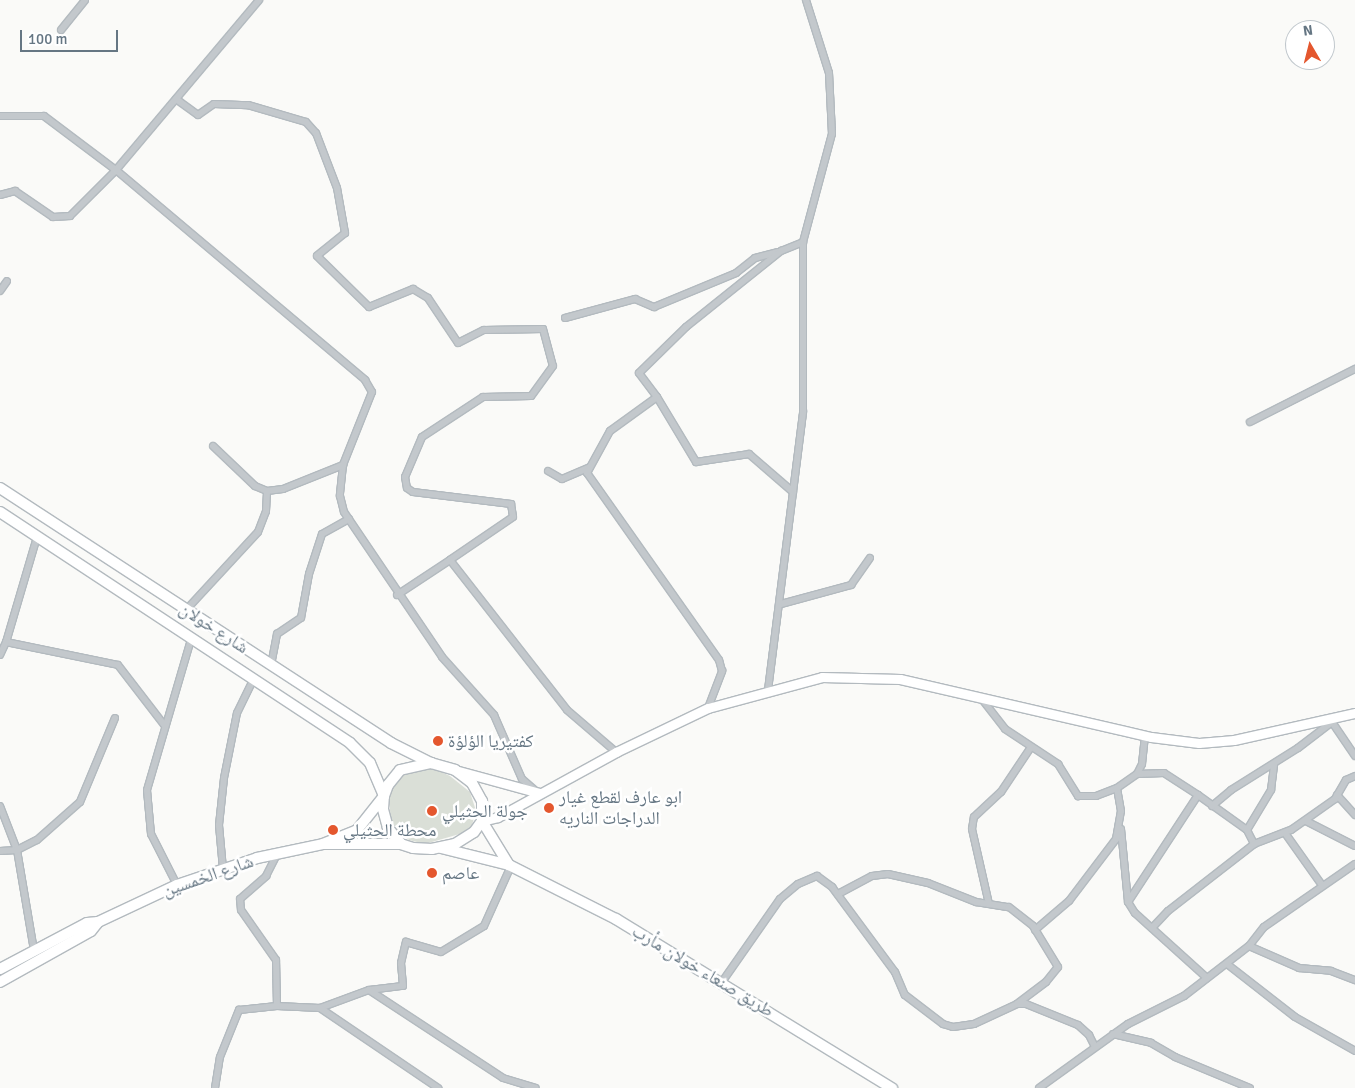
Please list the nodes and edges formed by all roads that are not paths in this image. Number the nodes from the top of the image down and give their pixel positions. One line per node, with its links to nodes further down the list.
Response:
1 (84, 0): 4 (street)
2 (259, 0): 5 (street)
3 (806, 0): 9 (street)
4 (61, 30)
5 (176, 99): 7 (street); 28 (street)
6 (0, 116): 7 (street)
7 (116, 170): 8 (street); 18 (street)
8 (0, 194)
9 (803, 242): 10 (street); 23 (street)
10 (781, 251): 13 (street); 15 (street)
11 (7, 281): 12 (street)
12 (0, 291)
13 (565, 318)
14 (1355, 369): 16 (street)
15 (657, 397): 19 (street); 23 (street)
16 (1250, 422)
17 (212, 446): 22 (street)
18 (343, 465): 22 (street); 25 (street)
19 (590, 467): 20 (street); 39 (street)
20 (548, 471)
21 (0, 488): 31 (main road, شارع خولان)
22 (267, 491): 31 (street)
23 (793, 492): 30 (street)
24 (0, 512): 26 (main road, شارع خولان)
25 (349, 519): 29 (street); 35 (street)
26 (37, 537): 32 (main road, شارع خولان); 33 (street)
27 (870, 558): 30 (street)
28 (450, 560): 29 (street); 46 (street)
29 (397, 595): 54 (street)
30 (781, 604): 37 (street)
31 (186, 610): 35 (main road, شارع خولان)
32 (191, 640): 36 (main road, شارع خولان); 43 (street)
33 (6, 642): 34 (street); 43 (street)
34 (0, 656)
35 (271, 665): 48 (main road, شارع خولان)
36 (253, 680): 56 (main road, شارع خولان); 76 (street)
37 (768, 690): 38 (street); 39 (street)
38 (981, 698): 44 (street); 45 (street)
39 (708, 708): 46 (street)
40 (1355, 713): 42 (street)
41 (115, 718): 71 (street)
42 (1335, 719): 44 (street); 47 (street); 49 (street)
43 (166, 726): 77 (street)
44 (1145, 735): 51 (street)
45 (1031, 747): 53 (street); 81 (street)
46 (616, 752): 54 (street)
47 (1355, 756)
48 (431, 763): 50 (main road); 56 (main road)
49 (1274, 764): 59 (street); 64 (street)
50 (455, 770): 54 (street); 62 (main road)
51 (1137, 774): 53 (street); 55 (street)
52 (1355, 776): 57 (street)
53 (1117, 788): 63 (street)
54 (539, 793): 62 (street)
55 (1198, 795): 59 (street); 80 (street)
56 (384, 796): 66 (main road, شارع الخمسين); 67 (main road)
57 (1337, 796): 60 (street); 61 (street)
58 (0, 806): 71 (street)
59 (1212, 806): 64 (street)
60 (1355, 815)
61 (1306, 820): 65 (street); 69 (street)
62 (482, 821): 70 (main road); 75 (main road)
63 (1121, 825): 80 (street); 84 (street)
64 (1247, 830): 68 (street)
65 (1285, 833): 68 (street); 78 (street)
66 (322, 844): 67 (main road, شارع الخمسين); 73 (main road, شارع الخمسين)
67 (401, 844): 70 (main road)
68 (1254, 844): 83 (street)
69 (1355, 846)
70 (440, 848): 75 (main road, طريق صنعاء خولان مأرب)
71 (17, 850): 72 (street); 86 (street)
72 (0, 851)
73 (277, 854): 76 (main road, شارع الخمسين); 95 (street)
74 (1355, 864): 78 (street)
75 (510, 866): 92 (main road, طريق صنعاء خولان مأرب); 93 (street)
76 (223, 869): 77 (main road, شارع الخمسين)
77 (177, 885): 82 (main road, شارع الخمسين)
78 (1322, 885): 85 (street)
79 (838, 894): 81 (street); 92 (street); 94 (street)
80 (1128, 902): 83 (street)
81 (988, 904): 84 (street)
82 (98, 922): 86 (main road, شارع الخمسين); 91 (main road, شارع الخمسين)
83 (1152, 928): 89 (street)
84 (1035, 930): 94 (street)
85 (1249, 946): 87 (street); 90 (street)
86 (34, 951): 88 (main road, شارع الخمسين)
87 (1227, 964): 89 (street); 99 (street)
88 (0, 969)
89 (1207, 978): 97 (street)
90 (1355, 979)
91 (0, 982)
92 (722, 982): 103 (main road, طريق صنعاء خولان مأرب)
93 (369, 990): 96 (street); 102 (street)
94 (1017, 1004): 98 (street)
95 (277, 1006): 96 (street); 100 (street)
96 (320, 1008): 101 (street)
97 (1113, 1034): 98 (street); 105 (street)
98 (1095, 1048): 104 (street)
99 (1355, 1051)
100 (215, 1088)
101 (438, 1088)
102 (536, 1088)
103 (892, 1088)
104 (1039, 1088)
105 (1250, 1088)

